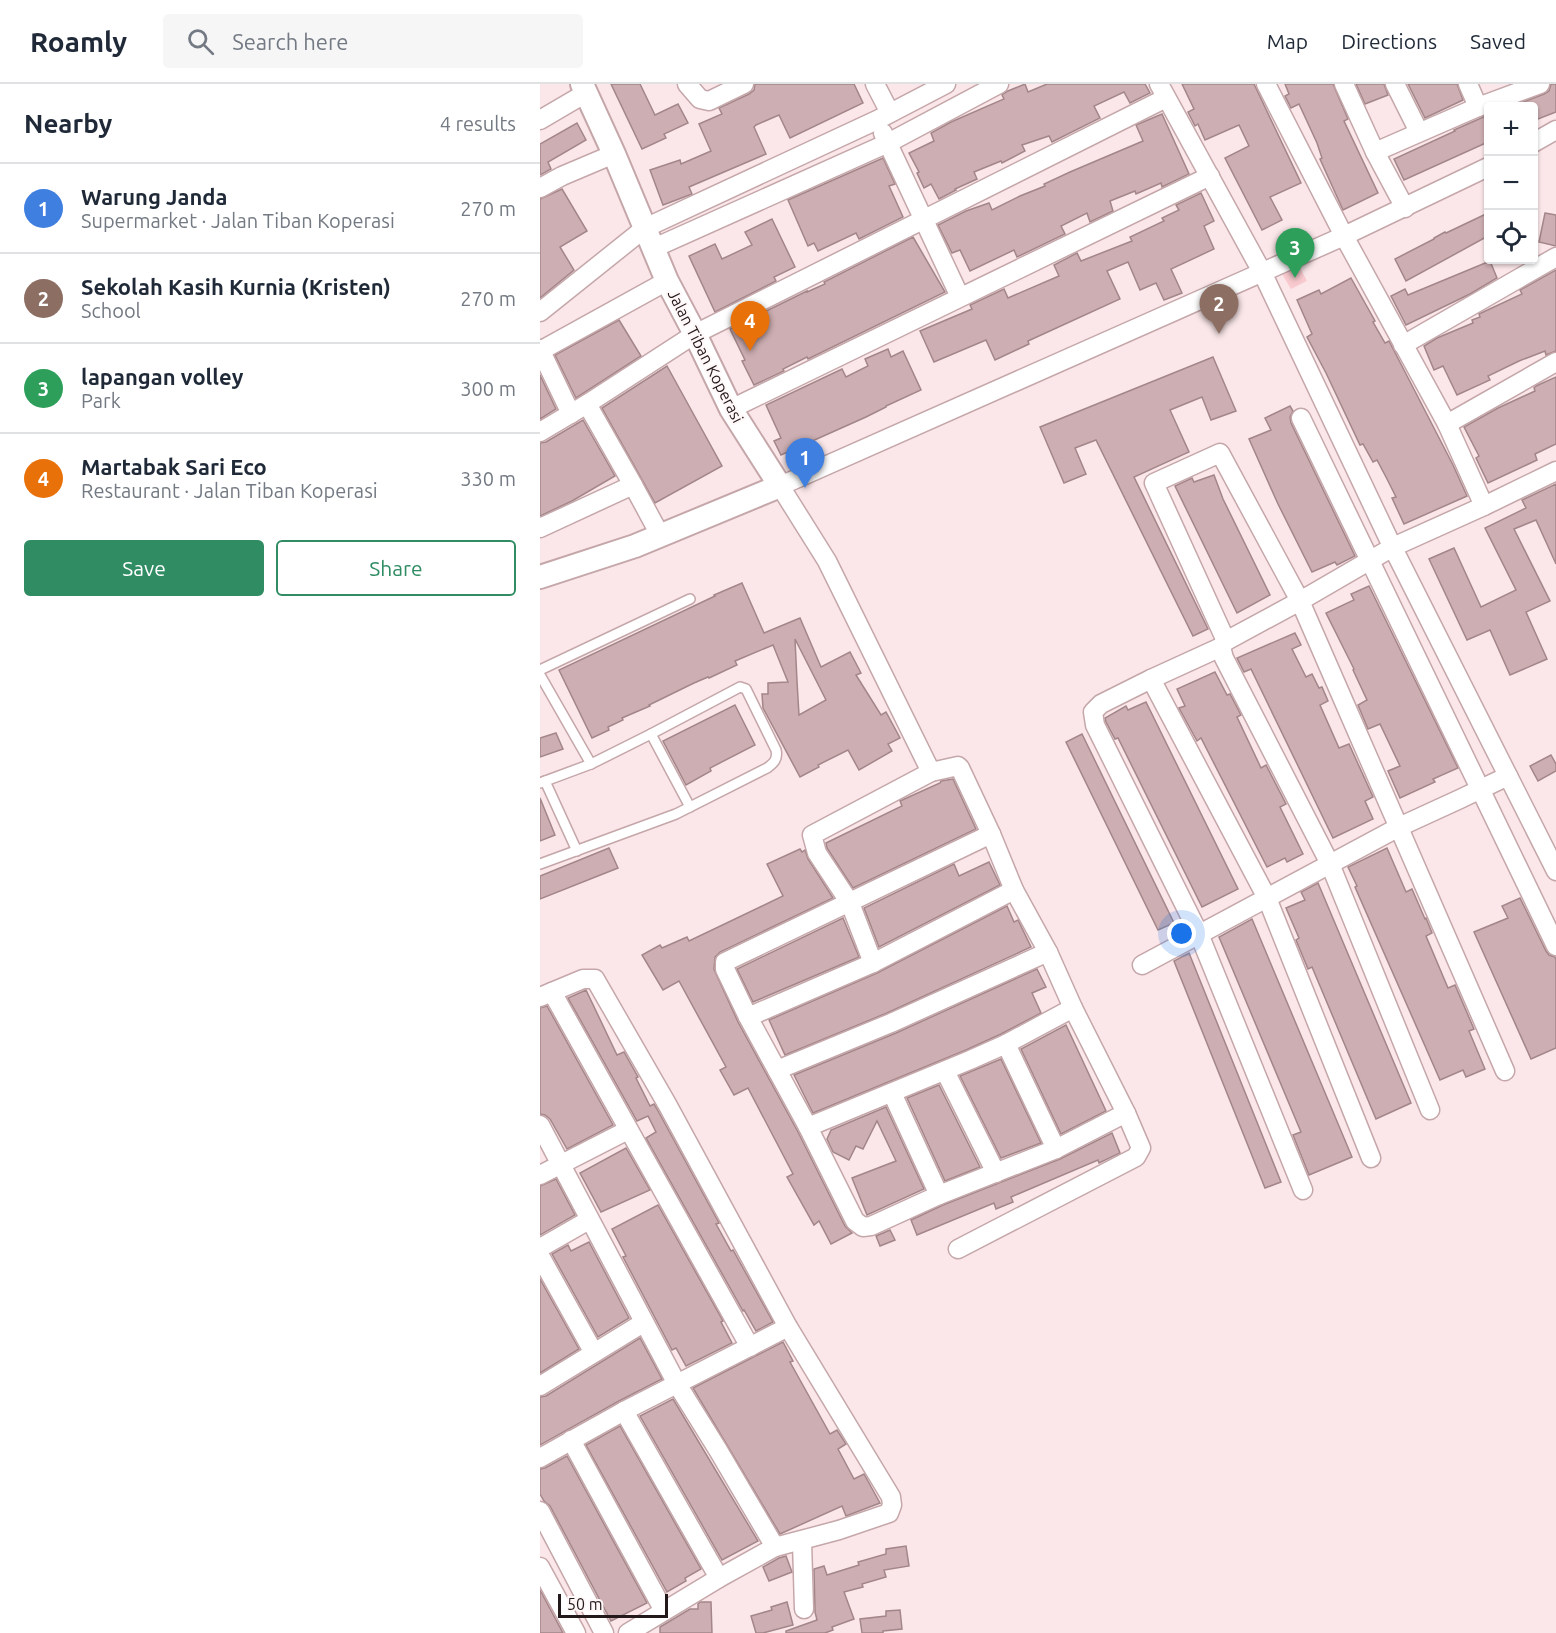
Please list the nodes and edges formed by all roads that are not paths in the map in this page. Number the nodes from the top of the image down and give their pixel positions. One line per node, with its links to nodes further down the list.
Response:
1 (687, 84): 2 (street)
2 (744, 84)
3 (875, 84): 14 (street)
4 (946, 84): 14 (street)
5 (999, 84): 19 (street)
6 (1266, 84): 27 (street)
7 (1344, 84): 20 (street)
8 (1395, 84): 17 (street)
9 (1468, 84): 13 (street)
10 (1540, 84): 13 (street)
11 (584, 89): 15 (street); 21 (street, Jalan Tiban Koperasi)
12 (1163, 91): 23 (street); 26 (street)
13 (1478, 107): 17 (street)
14 (884, 117): 19 (street); 28 (street)
15 (540, 120)
16 (1556, 130): 18 (street)
17 (1419, 132): 20 (street)
18 (1538, 140)
19 (888, 143): 26 (street); 28 (street)
20 (1375, 152): 25 (street)
21 (614, 154): 24 (street); 28 (street, Jalan Tiban Koperasi)
22 (1484, 169): 25 (street)
23 (1210, 176): 32 (street); 34 (street)
24 (540, 188)
25 (1405, 208): 27 (street)
26 (923, 219): 34 (street); 36 (street)
27 (1344, 236): 32 (street); 37 (street)
28 (650, 238): 33 (street, Jalan Tiban Koperasi); 35 (street)
29 (1556, 256): 30 (street)
30 (1538, 261)
31 (1533, 264): 37 (street)
32 (1262, 272): 48 (street); 52 (street)
33 (667, 281): 36 (street, Jalan Tiban Koperasi); 38 (street)
34 (960, 297): 41 (street)
35 (540, 312)
36 (695, 334): 40 (street); 41 (street, Jalan Tiban Koperasi)
37 (1403, 345): 44 (street)
38 (540, 350): 42 (street)
39 (1556, 362): 44 (street)
40 (587, 404): 42 (street); 47 (street)
41 (731, 409): 48 (street, Jalan Tiban Koperasi)
42 (571, 414): 45 (street)
43 (1301, 418): 53 (street)
44 (1447, 424): 49 (street)
45 (540, 432)
46 (1556, 471): 49 (street)
47 (633, 485): 50 (street); 51 (street)
48 (780, 486): 51 (street); 63 (street)
49 (1484, 506): 52 (street)
50 (540, 528)
51 (660, 535): 54 (street)
52 (1393, 546): 53 (street); 64 (street)
53 (1370, 560): 56 (street); 66 (street)
54 (540, 578)
55 (690, 599): 58 (lane)
56 (1300, 601): 57 (street); 57 (street); 68 (street)
57 (1224, 644): 60 (street); 72 (street)
58 (540, 670)
59 (540, 675): 62 (lane)
60 (1151, 679): 75 (street); 77 (street)
61 (651, 735): 62 (lane); 67 (lane); 67 (lane)
62 (591, 764): 65 (lane)
63 (931, 772): 69 (street); 76 (street)
64 (1508, 776): 66 (street); 73 (street)
65 (543, 782): 70 (lane)
66 (1481, 789): 68 (street); 78 (street)
67 (690, 807): 70 (lane)
68 (1399, 827): 72 (street); 88 (street)
69 (991, 834): 74 (street); 76 (street)
70 (577, 851): 71 (lane)
71 (540, 864)
72 (1330, 864): 75 (street); 90 (street)
73 (1556, 871)
74 (1014, 890): 79 (street); 80 (street)
75 (1267, 898): 77 (street); 96 (street)
76 (850, 903): 80 (street); 84 (street)
77 (1200, 934): 81 (street); 100 (street)
78 (1556, 946)
79 (1048, 952): 83 (street); 86 (street)
80 (873, 963): 84 (street)
81 (1142, 965)
82 (546, 994): 94 (street); 107 (street)
83 (1073, 1008): 85 (street); 91 (street)
84 (748, 1017): 86 (street)
85 (1006, 1044): 87 (street); 95 (street)
86 (777, 1070): 93 (street)
87 (945, 1071): 89 (street); 98 (street)
88 (1505, 1071)
89 (892, 1093): 93 (street); 101 (street)
90 (1430, 1110)
91 (1126, 1113): 95 (street); 104 (street)
92 (540, 1125): 97 (street)
93 (808, 1127): 101 (street)
94 (628, 1130): 97 (street); 108 (street)
95 (1056, 1149): 98 (street)
96 (1371, 1158)
97 (561, 1164): 99 (street); 102 (street)
98 (996, 1173): 101 (street)
99 (540, 1175)
100 (1303, 1190)
101 (939, 1195)
102 (589, 1220): 103 (street); 106 (street)
103 (540, 1248)
104 (958, 1249)
105 (540, 1256): 109 (street)
106 (643, 1323): 109 (street); 111 (street)
107 (788, 1327): 108 (street); 116 (street)
108 (750, 1347): 111 (street)
109 (594, 1353): 110 (street)
110 (541, 1383)
111 (677, 1384): 112 (street); 117 (street)
112 (624, 1411): 113 (street); 119 (street)
113 (571, 1440): 114 (street); 121 (street)
114 (540, 1458)
115 (540, 1511): 123 (street)
116 (802, 1541): 117 (street); 120 (street)
117 (775, 1547): 119 (street)
118 (540, 1567): 122 (street)
119 (718, 1578): 121 (street)
120 (804, 1609)
121 (664, 1611): 124 (street)
122 (576, 1633)
123 (604, 1633)
124 (628, 1633)

